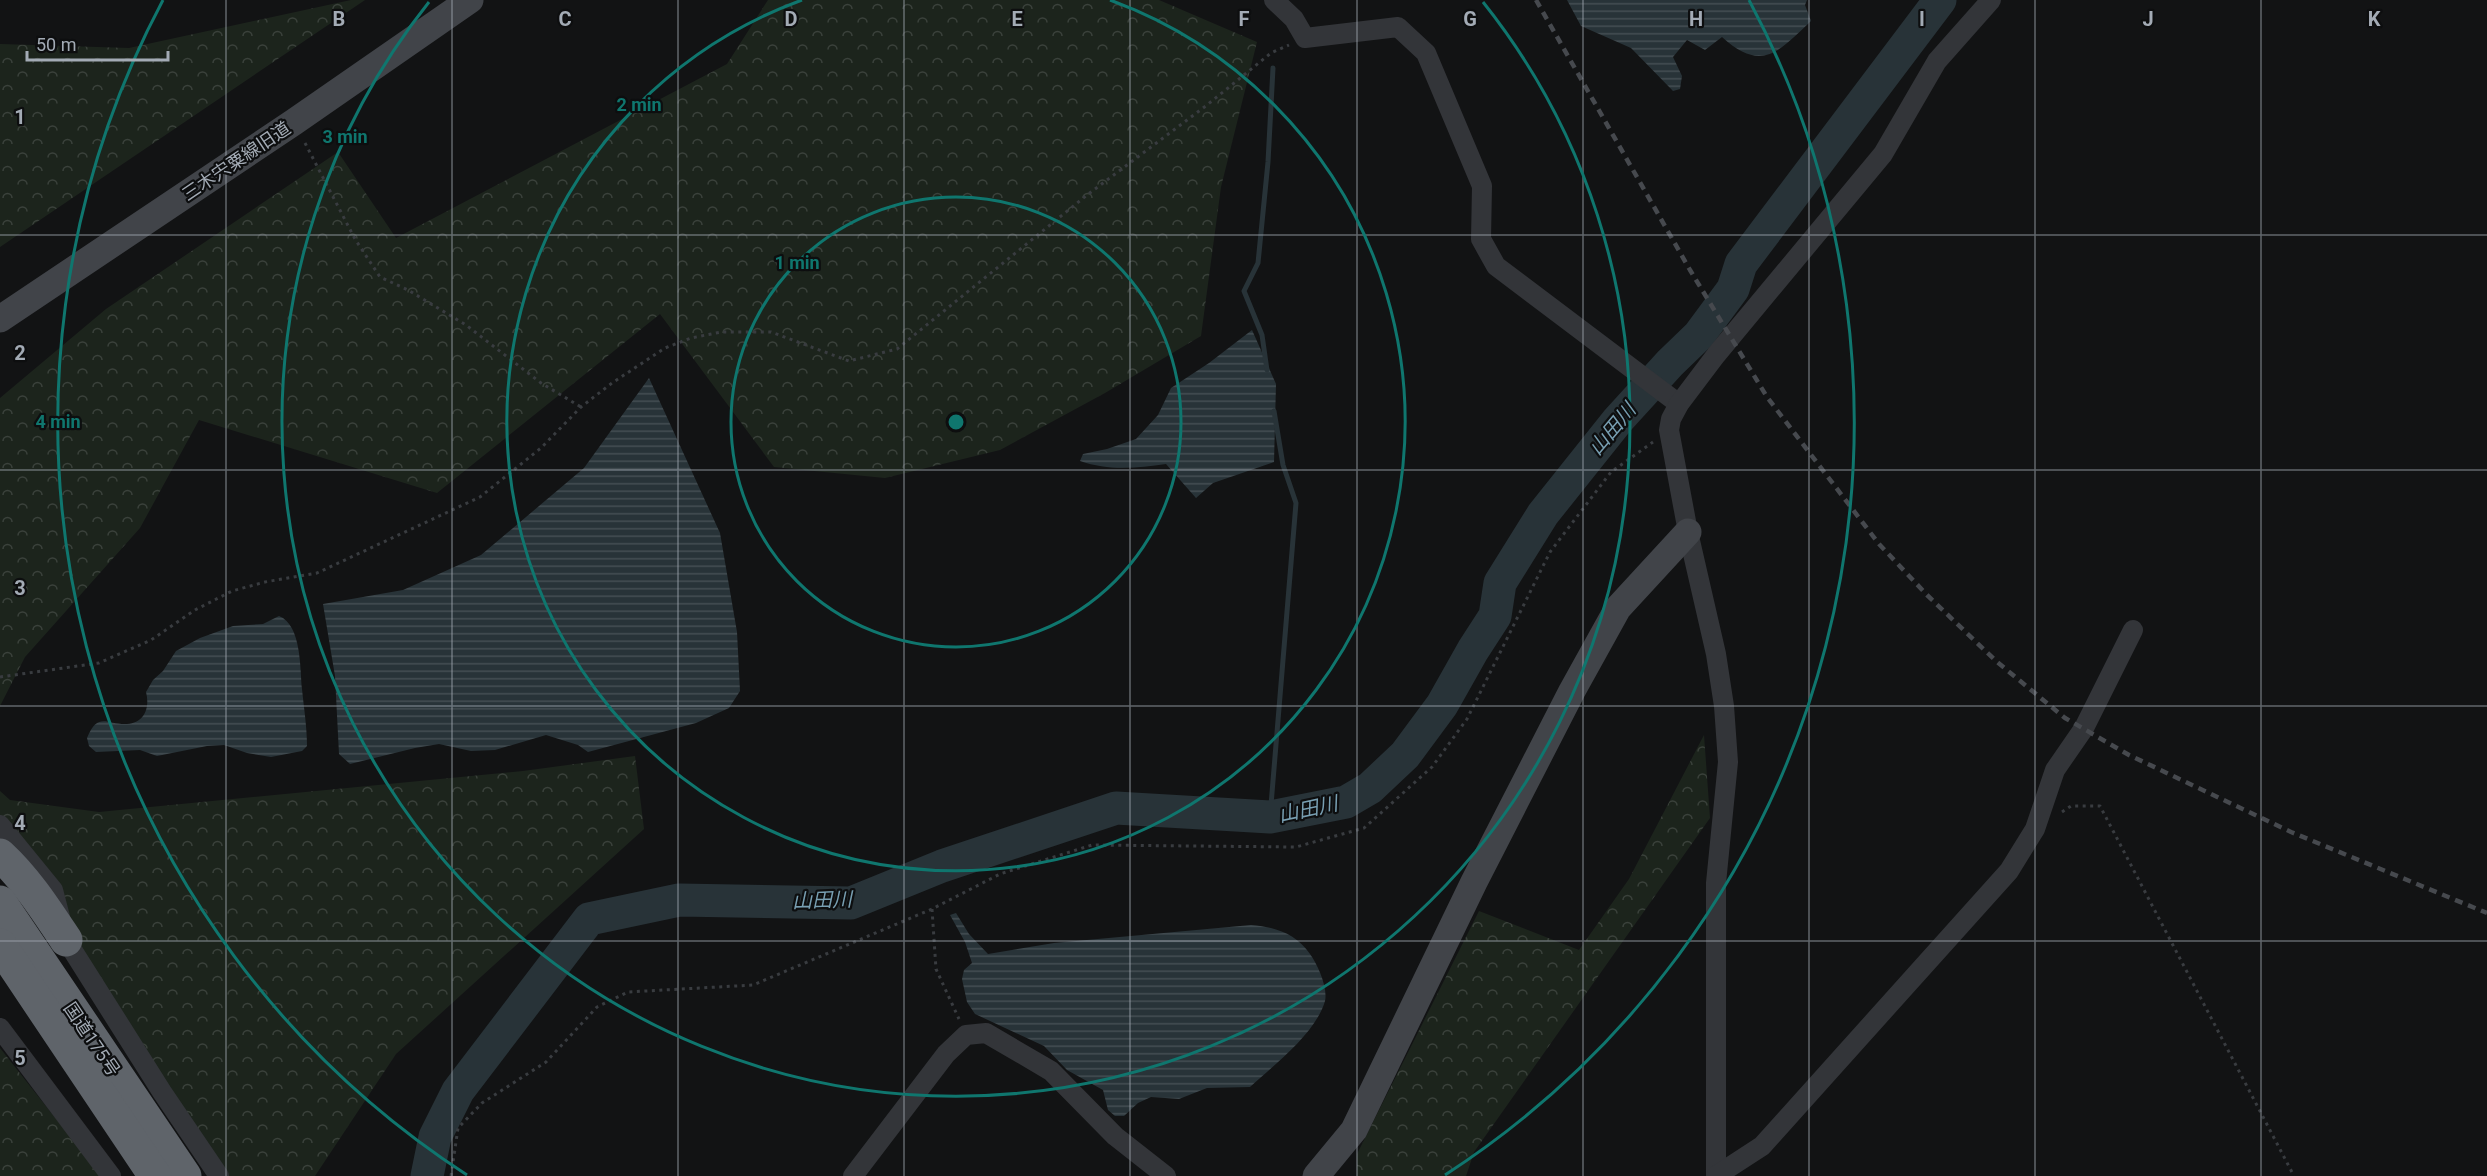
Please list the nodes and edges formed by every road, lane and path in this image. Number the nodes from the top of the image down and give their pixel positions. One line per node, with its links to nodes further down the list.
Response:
1 (470, 0): 5 (street, 三木宍粟線旧道)
2 (1274, 0): 4 (street)
3 (1991, 0): 7 (street)
4 (1305, 38): 7 (street); 8 (path)
5 (294, 122): 6 (street, 三木宍粟線旧道); 8 (path)
6 (0, 319)
7 (1679, 404): 9 (street)
8 (581, 407): 12 (path)
9 (1669, 430): 10 (street); 17 (path)
10 (1688, 532): 31 (street); 32 (street)
11 (2133, 630): 14 (street)
12 (0, 677)
13 (0, 825): 18 (street)
14 (2035, 829): 32 (street); 33 (path)
15 (0, 855): 18 (highway)
16 (0, 902): 26 (highway, 国道175号)
17 (932, 909): 22 (path); 28 (path)
18 (66, 940): 27 (street)
19 (0, 945): 20 (highway, 国道175号)
20 (37, 1001): 24 (highway); 25 (highway, 国道175号)
21 (0, 1028): 23 (street)
22 (966, 1035): 29 (street); 30 (street)
23 (111, 1176)
24 (129, 1176)
25 (154, 1176)
26 (185, 1176)
27 (219, 1176)
28 (451, 1176)
29 (853, 1176)
30 (1166, 1176)
31 (1316, 1176)
32 (1716, 1176)
33 (2294, 1176)

